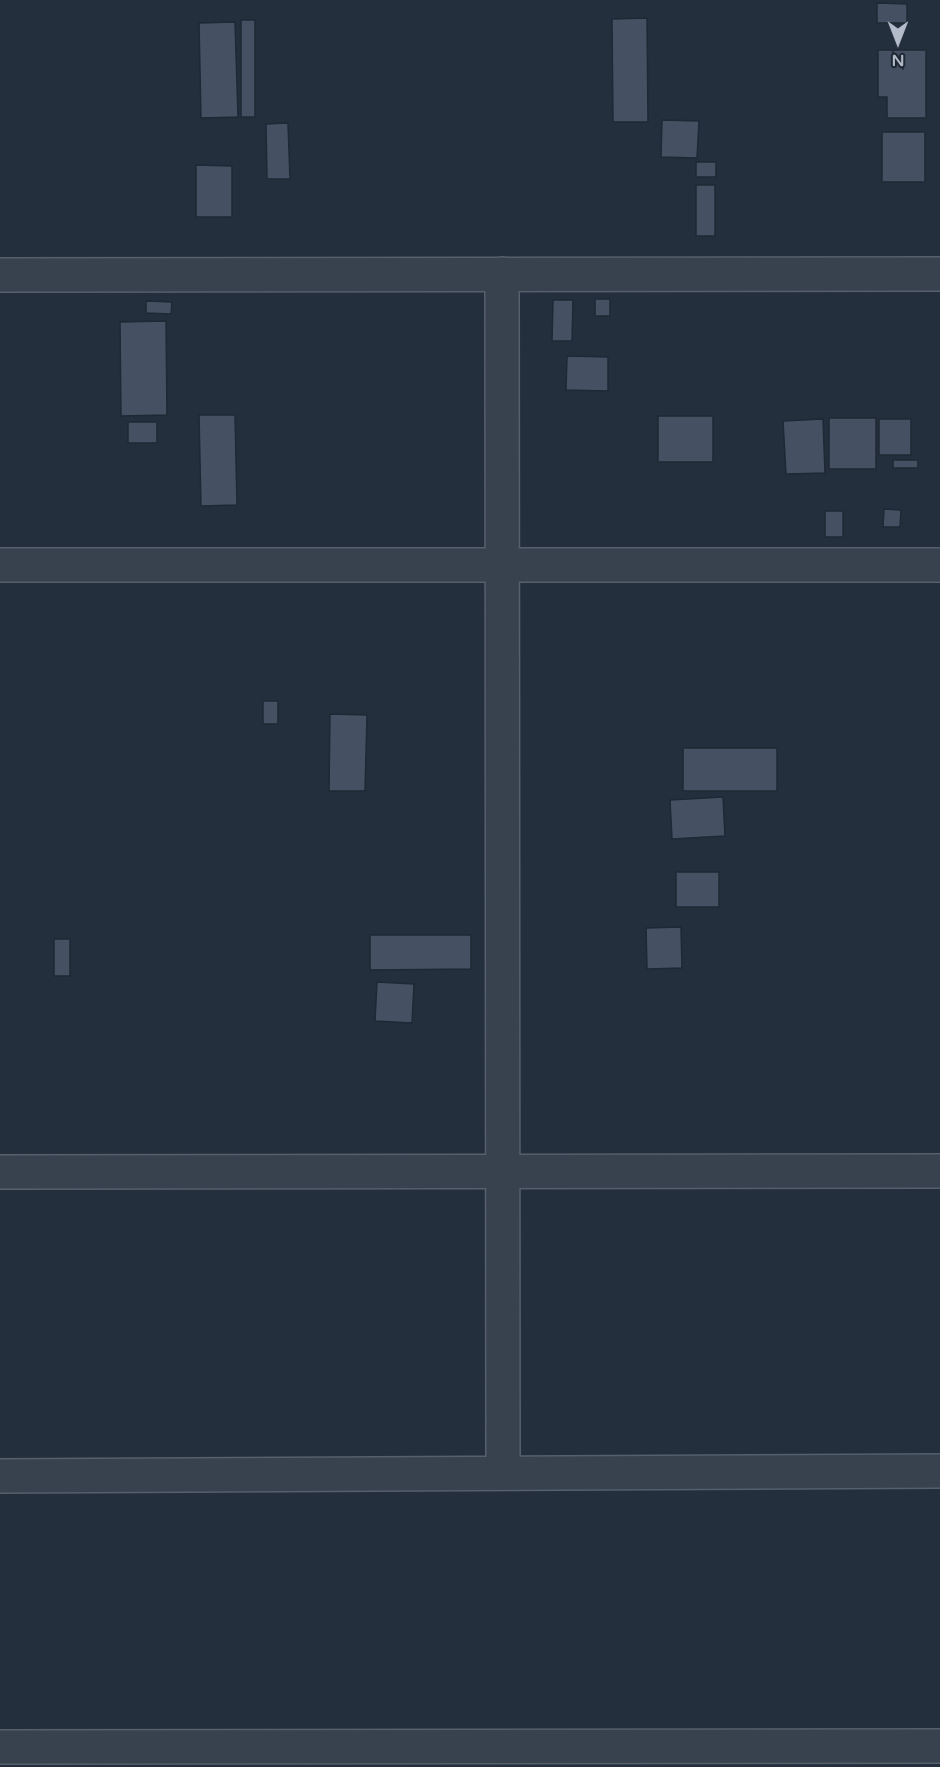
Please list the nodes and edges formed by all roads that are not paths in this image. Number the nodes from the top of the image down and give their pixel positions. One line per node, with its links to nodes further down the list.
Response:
1 (502, 274): 2 (street); 3 (street); 5 (street)
2 (940, 274)
3 (0, 275)
4 (0, 565): 5 (street)
5 (502, 565): 6 (street); 7 (street)
6 (940, 565)
7 (503, 1171): 8 (street); 9 (street); 10 (street)
8 (940, 1171)
9 (0, 1172)
10 (503, 1472): 11 (street); 12 (street)
11 (940, 1472)
12 (0, 1476)
13 (940, 1746): 14 (street)
14 (0, 1747)

